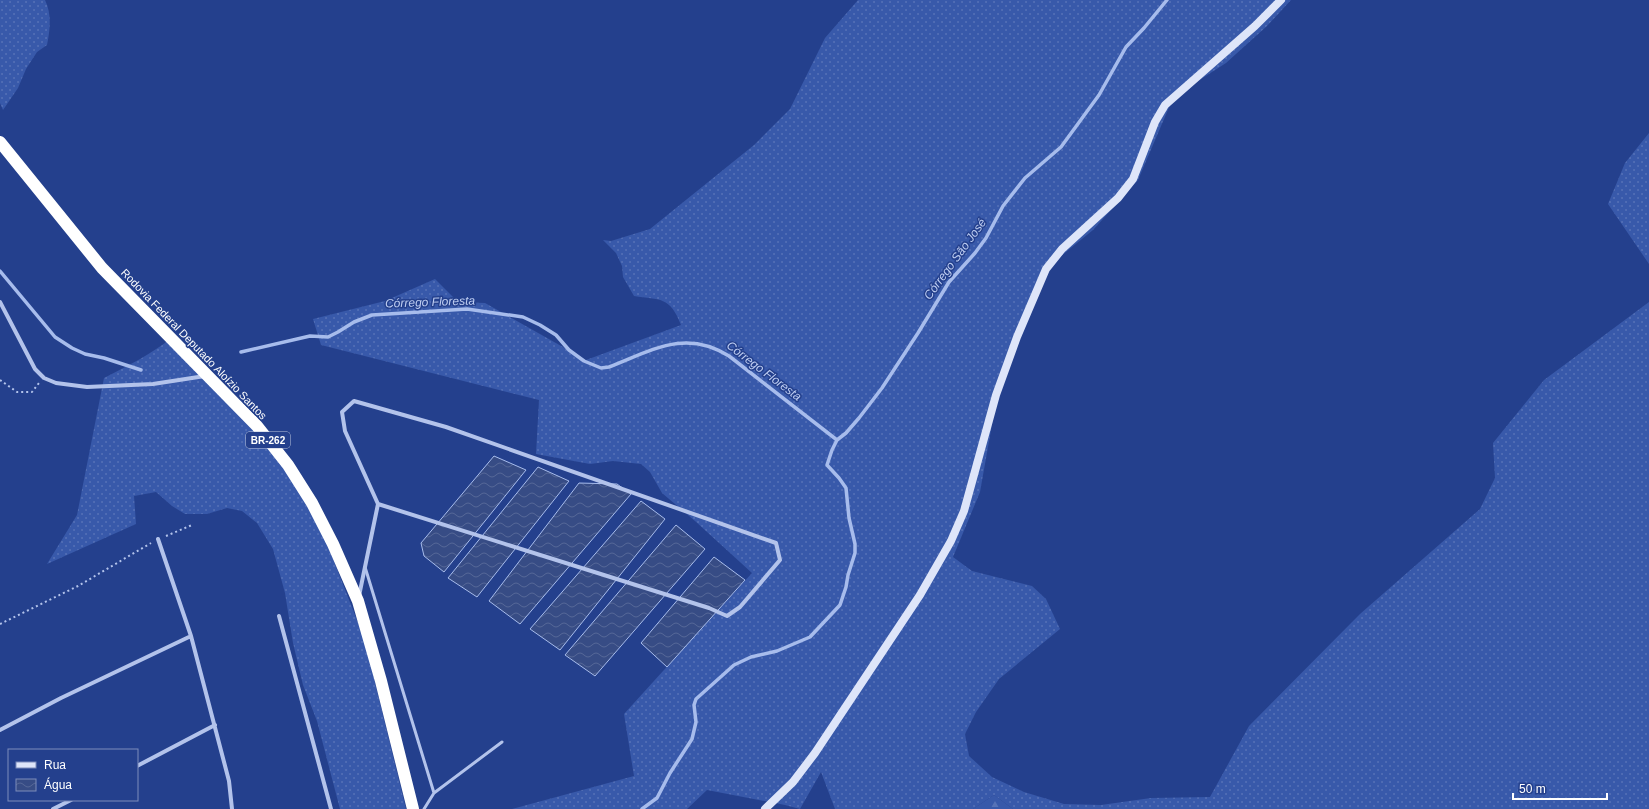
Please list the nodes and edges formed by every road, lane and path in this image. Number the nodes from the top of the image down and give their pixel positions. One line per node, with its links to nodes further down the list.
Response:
1 (1281, 0): 26 (street)
2 (0, 142): 4 (highway, Rodovia Federal Deputado Aloízio Santos / BR-262)
3 (0, 302): 5 (street)
4 (209, 376): 5 (street); 11 (highway, Rodovia Federal Deputado Aloízio Santos / BR-262)
5 (44, 378): 6 (path)
6 (0, 380)
7 (378, 504): 7 (street); 10 (street)
8 (192, 525): 9 (path)
9 (158, 539): 13 (path); 14 (street)
10 (366, 567): 11 (street); 19 (lane)
11 (358, 601): 24 (highway, Rodovia Federal Deputado Aloízio Santos / BR-262)
12 (279, 616): 23 (street)
13 (0, 624)
14 (191, 636): 15 (street); 16 (street)
15 (215, 725): 18 (street); 22 (street)
16 (0, 730)
17 (502, 742): 19 (lane)
18 (138, 765)
19 (434, 793): 25 (lane)
20 (69, 801): 21 (street)
21 (53, 809)
22 (232, 809)
23 (331, 809)
24 (413, 809)
25 (424, 809)
26 (765, 809)

